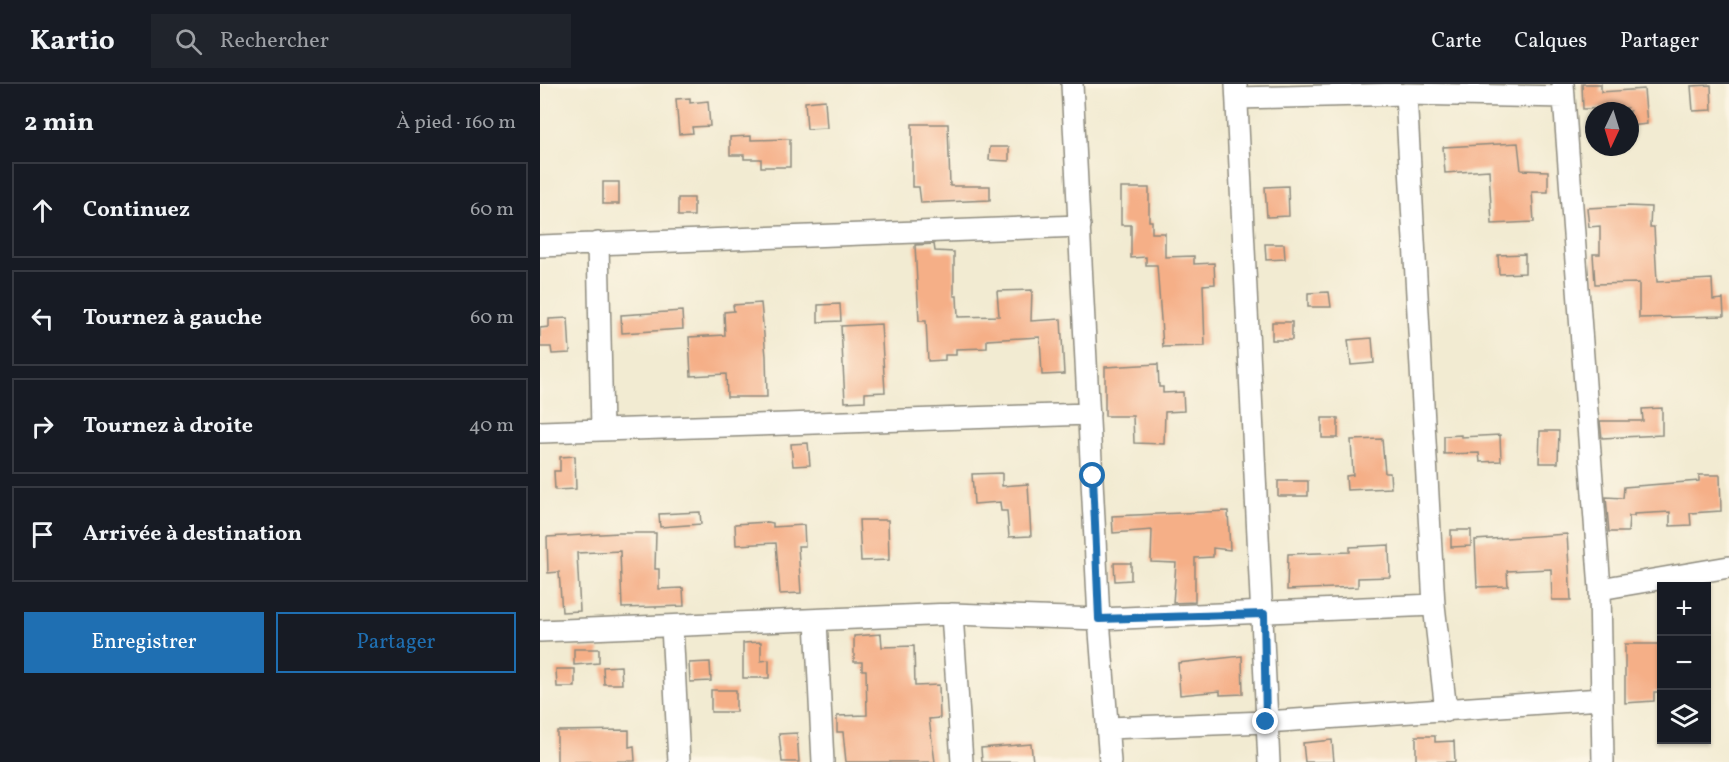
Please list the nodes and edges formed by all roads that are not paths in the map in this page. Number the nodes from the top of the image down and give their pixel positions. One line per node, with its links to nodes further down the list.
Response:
1 (1072, 84): 5 (street)
2 (1237, 91): 4 (street); 15 (street)
3 (1563, 91): 4 (street); 12 (street)
4 (1406, 94): 13 (street)
5 (1080, 226): 6 (street); 8 (street)
6 (598, 243): 7 (street); 9 (street)
7 (540, 246)
8 (1089, 414): 9 (street); 16 (street)
9 (602, 430): 10 (street)
10 (540, 432)
11 (1729, 567): 12 (street)
12 (1600, 589): 20 (street)
13 (1434, 606): 15 (street); 21 (street)
14 (952, 614): 16 (street); 17 (street); 26 (street)
15 (1264, 614): 16 (street); 22 (street)
16 (1099, 619): 23 (street)
17 (816, 620): 18 (street); 25 (street)
18 (672, 626): 19 (street); 24 (street)
19 (540, 631)
20 (1601, 699): 21 (street); 29 (street)
21 (1446, 711): 22 (street)
22 (1266, 722): 23 (street); 28 (street)
23 (1108, 728): 27 (street)
24 (679, 762)
25 (823, 762)
26 (962, 762)
27 (1110, 762)
28 (1269, 762)
29 (1603, 762)

